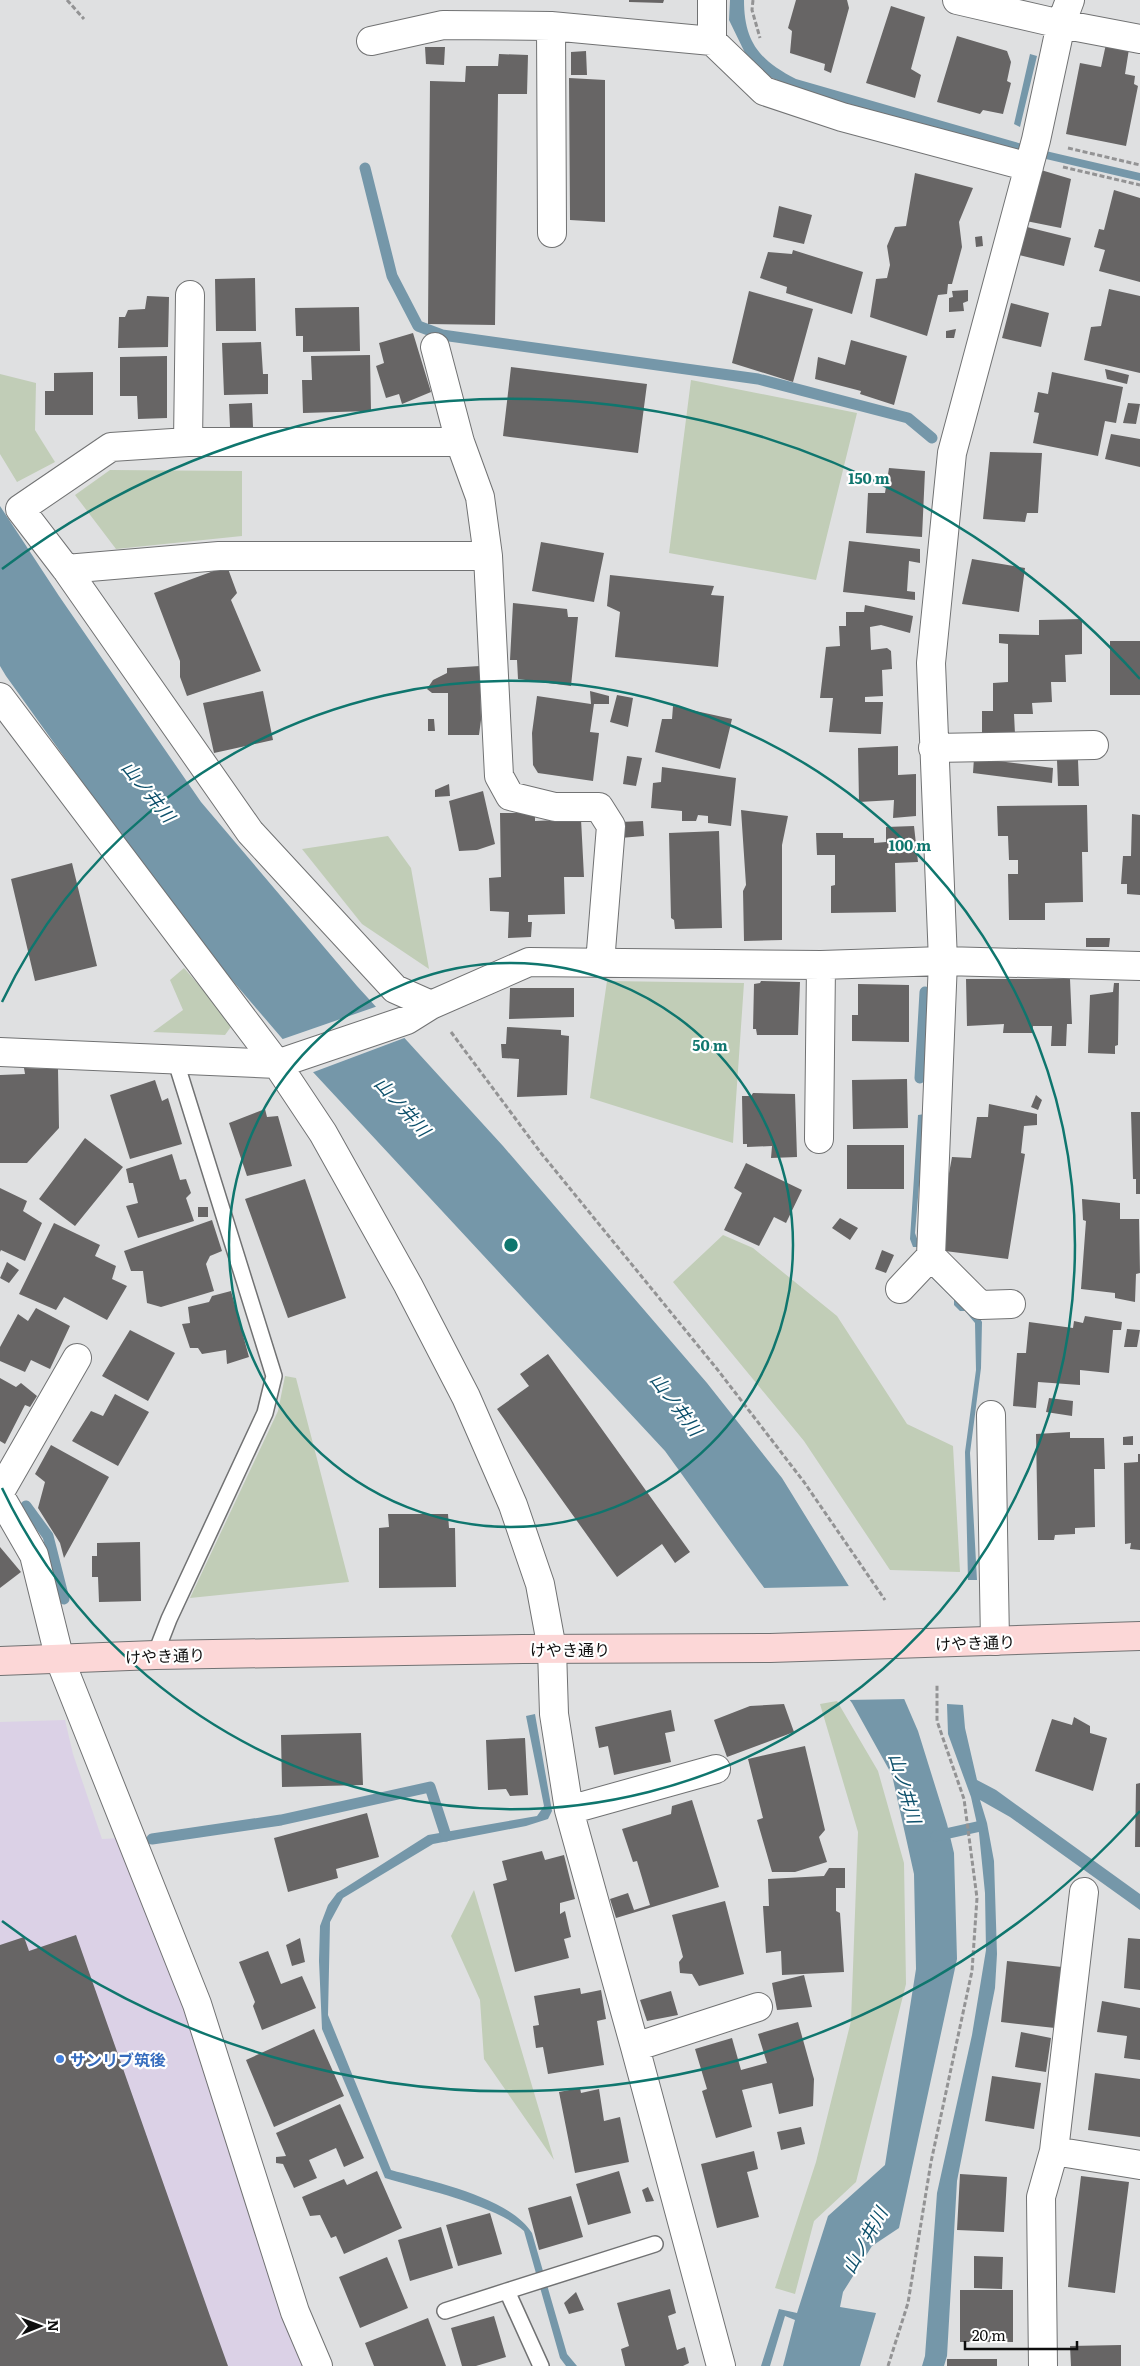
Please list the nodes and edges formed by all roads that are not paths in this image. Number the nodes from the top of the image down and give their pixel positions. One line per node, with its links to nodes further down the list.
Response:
1 (712, 0): 7 (street)
2 (957, 0): 3 (street)
3 (1066, 12): 5 (street); 8 (street)
4 (551, 26): 6 (street); 7 (street); 9 (street)
5 (1140, 39)
6 (371, 41)
7 (712, 41): 8 (street)
8 (1032, 156): 18 (street)
9 (552, 233)
10 (190, 295): 12 (street)
11 (435, 348): 13 (street)
12 (188, 442): 13 (street); 15 (street)
13 (460, 442): 14 (street)
14 (488, 556): 15 (street); 20 (street)
15 (66, 569): 23 (street)
16 (0, 697): 26 (street)
17 (1094, 745): 18 (street)
18 (933, 748): 19 (street)
19 (943, 961): 21 (street); 22 (street); 28 (street)
20 (600, 963): 21 (street); 23 (street)
21 (821, 965): 27 (street)
22 (1140, 966)
23 (431, 1006): 26 (street)
24 (0, 1052): 25 (street)
25 (175, 1059): 26 (street); 38 (lane)
26 (277, 1064): 37 (street)
27 (819, 1139)
28 (931, 1256): 29 (street); 30 (street)
29 (900, 1289)
30 (1011, 1304)
31 (77, 1358): 33 (street)
32 (991, 1415): 36 (street)
33 (0, 1492)
34 (0, 1496): 39 (street)
35 (1140, 1636): 36 (street, けやき通り)
36 (995, 1641): 37 (street, けやき通り)
37 (552, 1649): 38 (street, けやき通り); 42 (street)
38 (155, 1655): 39 (street, けやき通り)
39 (60, 1660): 40 (street, けやき通り); 51 (street)
40 (0, 1661)
41 (716, 1769): 42 (street)
42 (569, 1810): 45 (street)
43 (1084, 1892): 46 (street)
44 (758, 2008): 45 (street)
45 (635, 2047): 53 (street)
46 (1054, 2151): 47 (street); 54 (street)
47 (1140, 2165)
48 (655, 2244): 49 (lane)
49 (507, 2291): 50 (lane); 52 (lane)
50 (445, 2311)
51 (318, 2366)
52 (541, 2366)
53 (721, 2366)
54 (1043, 2366)

